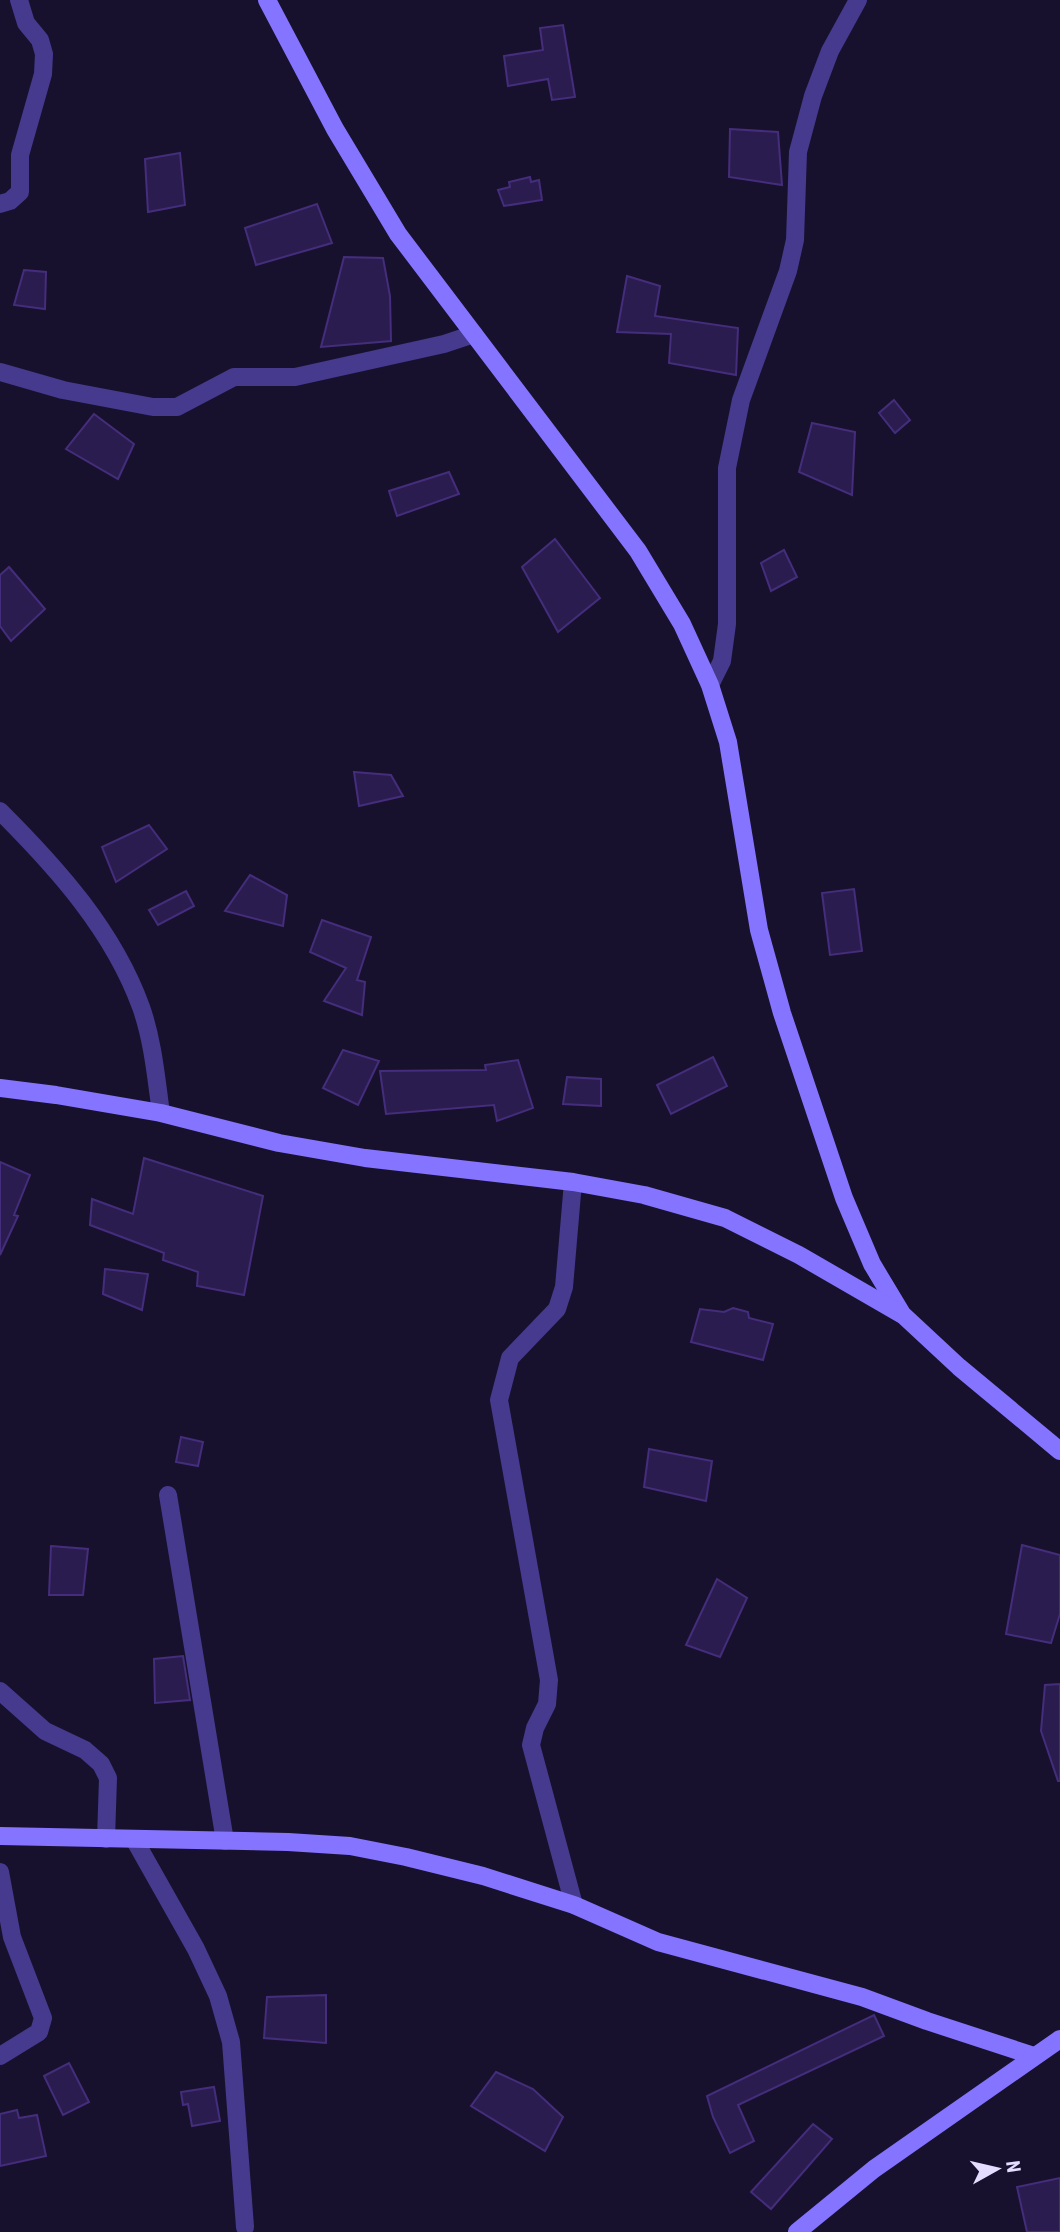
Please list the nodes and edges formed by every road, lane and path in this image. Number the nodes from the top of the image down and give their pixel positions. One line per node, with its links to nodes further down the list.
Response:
1 (19, 0): 4 (street)
2 (267, 0): 5 (street)
3 (858, 0): 7 (street)
4 (0, 204)
5 (474, 334): 6 (street); 7 (street)
6 (0, 372)
7 (710, 685): 12 (street)
8 (0, 811): 10 (street)
9 (0, 1088): 10 (street)
10 (160, 1113): 11 (street)
11 (573, 1182): 12 (street); 21 (street)
12 (901, 1314): 13 (street)
13 (1060, 1451)
14 (168, 1495): 19 (street)
15 (0, 1691): 17 (street)
16 (0, 1836): 17 (street)
17 (106, 1839): 18 (street)
18 (134, 1839): 19 (street); 25 (street)
19 (225, 1841): 21 (street)
20 (0, 1872): 23 (street)
21 (574, 1905): 24 (street)
22 (1060, 2039): 24 (street)
23 (0, 2056)
24 (1034, 2056): 26 (street)
25 (245, 2227)
26 (797, 2232)

